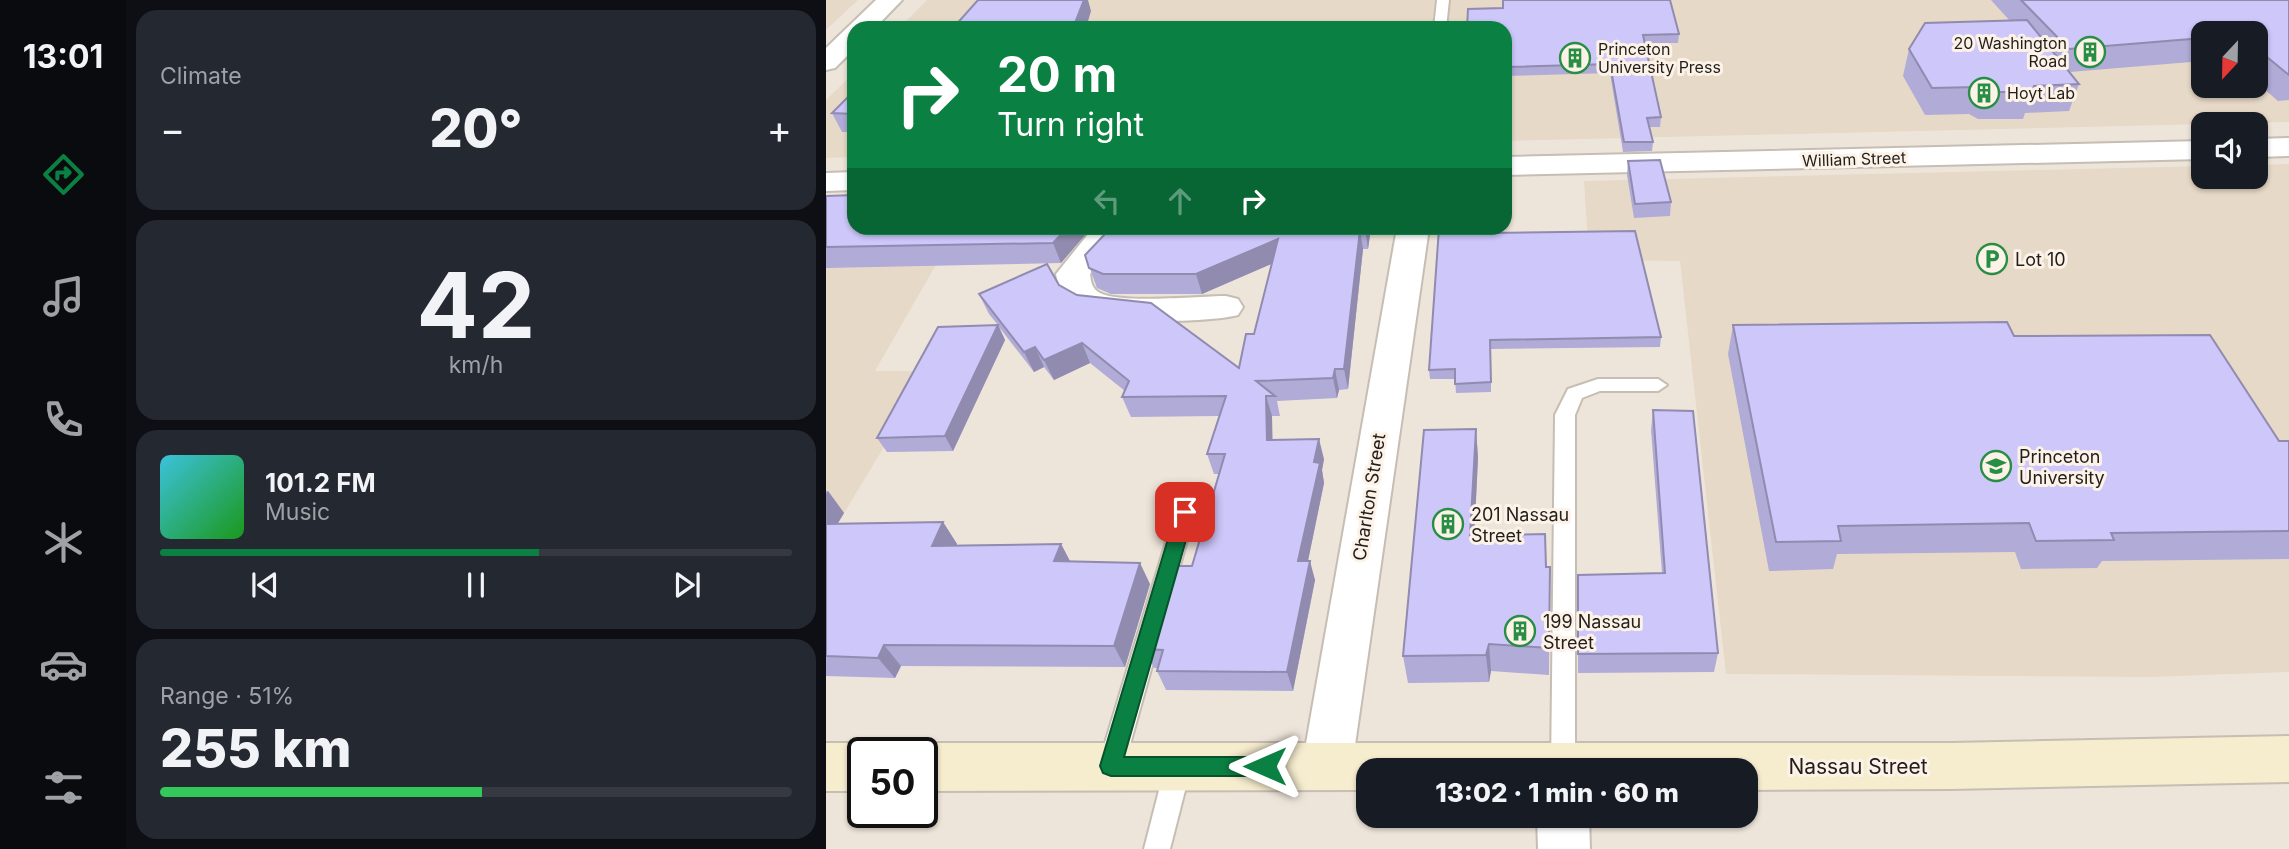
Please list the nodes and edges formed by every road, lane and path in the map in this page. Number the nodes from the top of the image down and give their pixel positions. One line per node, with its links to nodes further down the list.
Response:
1 (890, 0): 3 (street)
2 (1443, 0): 4 (lane)
3 (868, 21)
4 (1441, 21)
5 (847, 41): 6 (street)
6 (826, 62)
7 (2289, 147): 8 (street)
8 (2268, 148)
9 (2191, 150): 10 (street, William Street)
10 (1512, 166)
11 (847, 181): 12 (street)
12 (826, 182)
13 (1106, 235): 15 (street)
14 (1412, 235): 24 (street, Charlton Street)
15 (1226, 307)
16 (1658, 385): 18 (lane)
17 (1185, 512): 22 (lane)
18 (1562, 758)
19 (2289, 760): 27 (main road, Nassau Street)
20 (847, 766): 26 (main road)
21 (938, 766): 22 (main road, Nassau Street)
22 (1111, 766): 23 (main road, Nassau Street)
23 (1178, 766): 24 (main road, Nassau Street); 29 (lane)
24 (1326, 766): 25 (main road, Nassau Street)
25 (1356, 766)
26 (826, 767)
27 (1758, 767)
28 (1563, 828): 30 (street)
29 (1157, 849)
30 (1564, 849)

